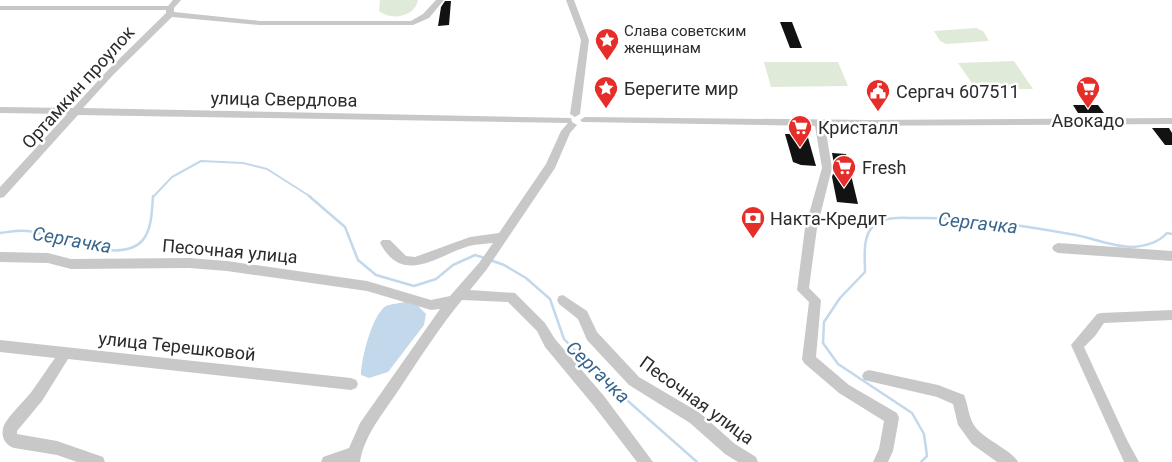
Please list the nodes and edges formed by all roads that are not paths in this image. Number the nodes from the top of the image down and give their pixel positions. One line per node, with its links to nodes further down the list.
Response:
1 (177, 0): 5 (street, Ортамкин проулок)
2 (440, 0): 5 (street)
3 (570, 0): 8 (street)
4 (0, 8): 5 (street)
5 (170, 11): 7 (street, Ортамкин проулок)
6 (0, 110): 7 (street, улица Свердлова)
7 (76, 112): 8 (street, улица Свердлова); 11 (street, Ортамкин проулок)
8 (572, 120): 10 (street); 12 (street)
9 (1172, 121): 10 (street)
10 (819, 122): 29 (street)
11 (0, 194)
12 (499, 242): 13 (street); 17 (street)
13 (386, 243)
14 (1058, 248): 15 (street)
15 (1172, 256)
16 (0, 257): 17 (street, Песочная улица)
17 (455, 298): 24 (street); 27 (street, Песочная улица)
18 (563, 300): 28 (street, Песочная улица)
19 (1172, 315): 31 (street)
20 (0, 346): 21 (street, улица Терешковой)
21 (65, 353): 23 (street, улица Терешковой); 25 (street)
22 (869, 376): 30 (street)
23 (351, 384)
24 (354, 458): 26 (street)
25 (98, 462)
26 (328, 462)
27 (646, 462)
28 (751, 462)
29 (880, 462)
30 (1011, 462)
31 (1132, 462)

